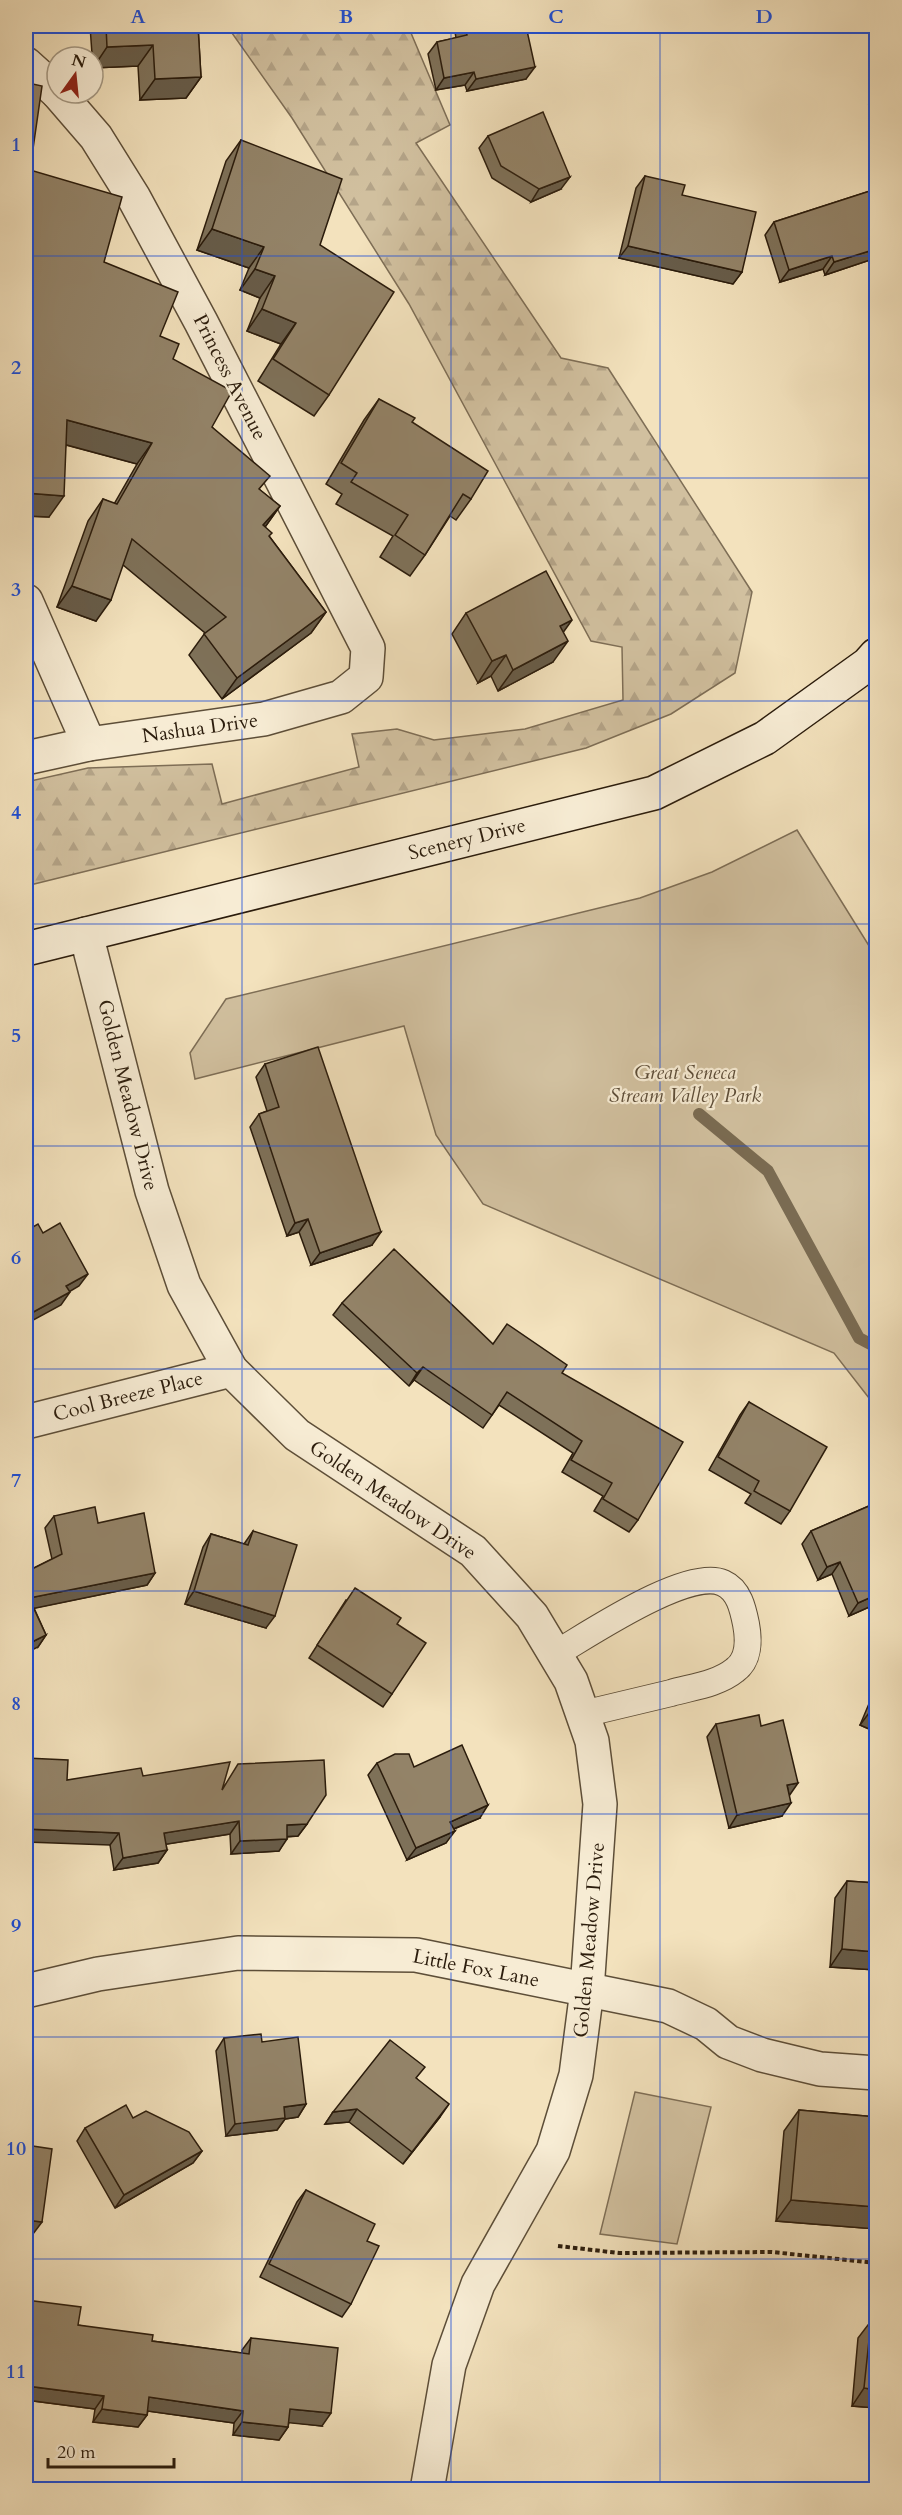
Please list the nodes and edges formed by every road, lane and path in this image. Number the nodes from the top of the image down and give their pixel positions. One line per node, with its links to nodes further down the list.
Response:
1 (26, 64): 2 (street, Princess Avenue)
2 (45, 81)
3 (69, 105): 6 (street, Princess Avenue)
4 (26, 601): 7 (street)
5 (876, 655): 9 (street, Scenery Drive)
6 (366, 676): 7 (street, Nashua Drive)
7 (89, 744): 8 (street, Nashua Drive)
8 (26, 758)
9 (86, 934): 10 (street, Scenery Drive); 11 (street, Golden Meadow Drive)
10 (26, 948)
11 (231, 1370): 12 (street, Cool Breeze Place); 13 (street, Golden Meadow Drive)
12 (26, 1422)
13 (555, 1654): 14 (street, Golden Meadow Drive); 14 (lane)
14 (583, 1714): 15 (street, Golden Meadow Drive)
15 (587, 1990): 16 (street, Little Fox Lane); 17 (street, Little Fox Lane); 20 (street, Golden Meadow Drive)
16 (26, 1991)
17 (876, 2073)
18 (558, 2246): 19 (path)
19 (876, 2263)
20 (428, 2490)

